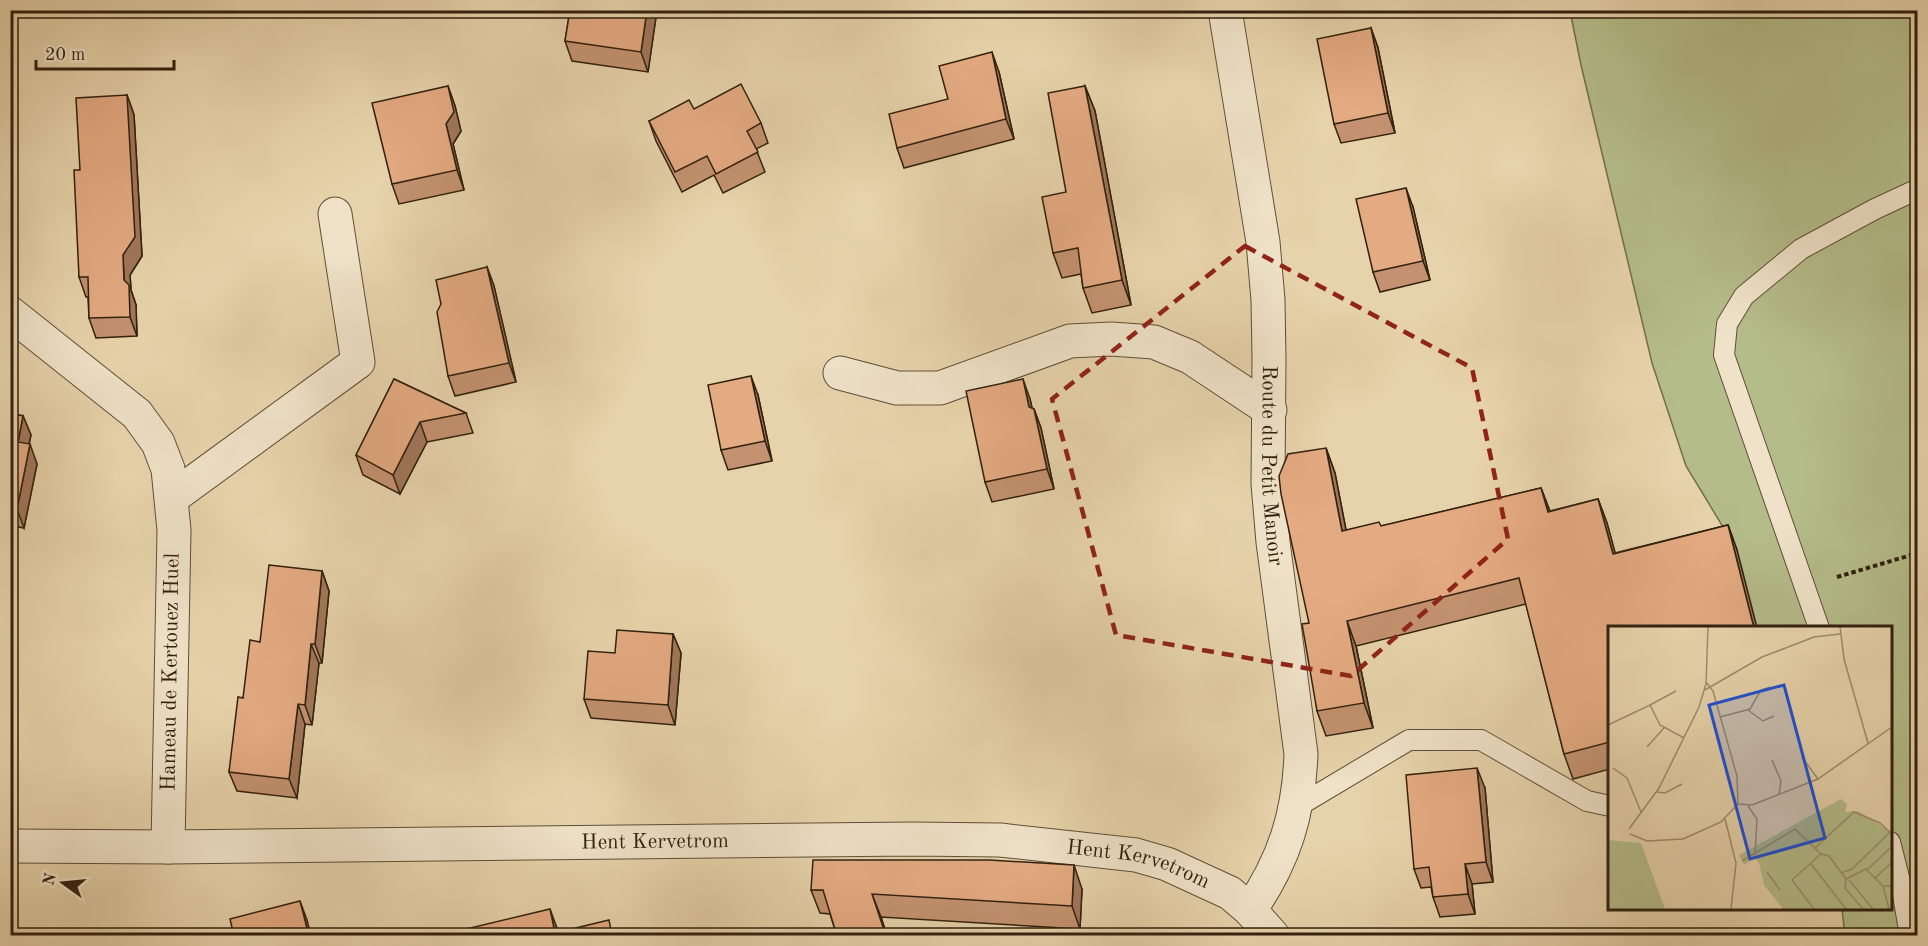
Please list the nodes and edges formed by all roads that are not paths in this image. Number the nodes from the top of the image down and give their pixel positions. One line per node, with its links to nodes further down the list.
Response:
1 (1225, 10): 6 (street, Route du Petit Manoir)
2 (1917, 189): 8 (lane)
3 (335, 214): 7 (street)
4 (10, 313): 7 (street, Hameau de Kertouez Huel)
5 (840, 373): 6 (street)
6 (1270, 410): 10 (street, Route du Petit Manoir)
7 (172, 497): 12 (street, Hameau de Kertouez Huel)
8 (1819, 626)
9 (1608, 806): 10 (lane)
10 (1295, 808): 14 (street, Route du Petit Manoir)
11 (10, 846): 12 (street, Hent Kervetrom)
12 (168, 847): 14 (street, Hent Kervetrom)
13 (1894, 869): 16 (lane)
14 (1250, 910): 15 (street, Hent Kervetrom)
15 (1273, 936)
16 (1910, 936)

